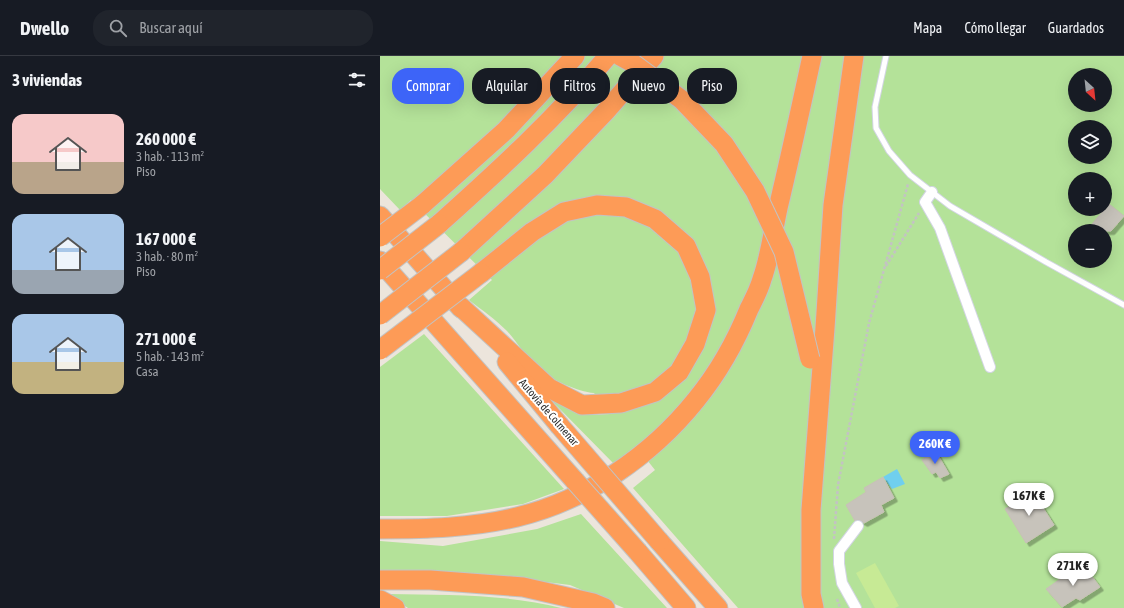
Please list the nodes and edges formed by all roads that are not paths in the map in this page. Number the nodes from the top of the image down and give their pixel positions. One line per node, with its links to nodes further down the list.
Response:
1 (575, 56): 10 (highway, bridge)
2 (608, 56): 12 (highway, bridge)
3 (620, 56): 18 (highway, bridge)
4 (654, 56): 15 (highway, bridge)
5 (812, 56): 20 (highway)
6 (854, 56): 18 (highway)
7 (886, 56): 8 (lane)
8 (932, 192): 13 (lane); 17 (street)
9 (380, 216): 14 (highway, Autovía de Colmenar)
10 (380, 237)
11 (380, 261): 25 (highway, bridge)
12 (380, 270)
13 (1124, 305)
14 (461, 307): 16 (highway, bridge); 26 (highway, Autovía de Colmenar, bridge)
15 (380, 315)
16 (380, 350)
17 (990, 367)
18 (814, 472): 27 (highway)
19 (858, 526): 28 (street)
20 (380, 529)
21 (380, 580): 24 (highway)
22 (380, 600): 23 (highway)
23 (395, 608)
24 (605, 608)
25 (686, 608)
26 (718, 608)
27 (814, 608)
28 (856, 608)

